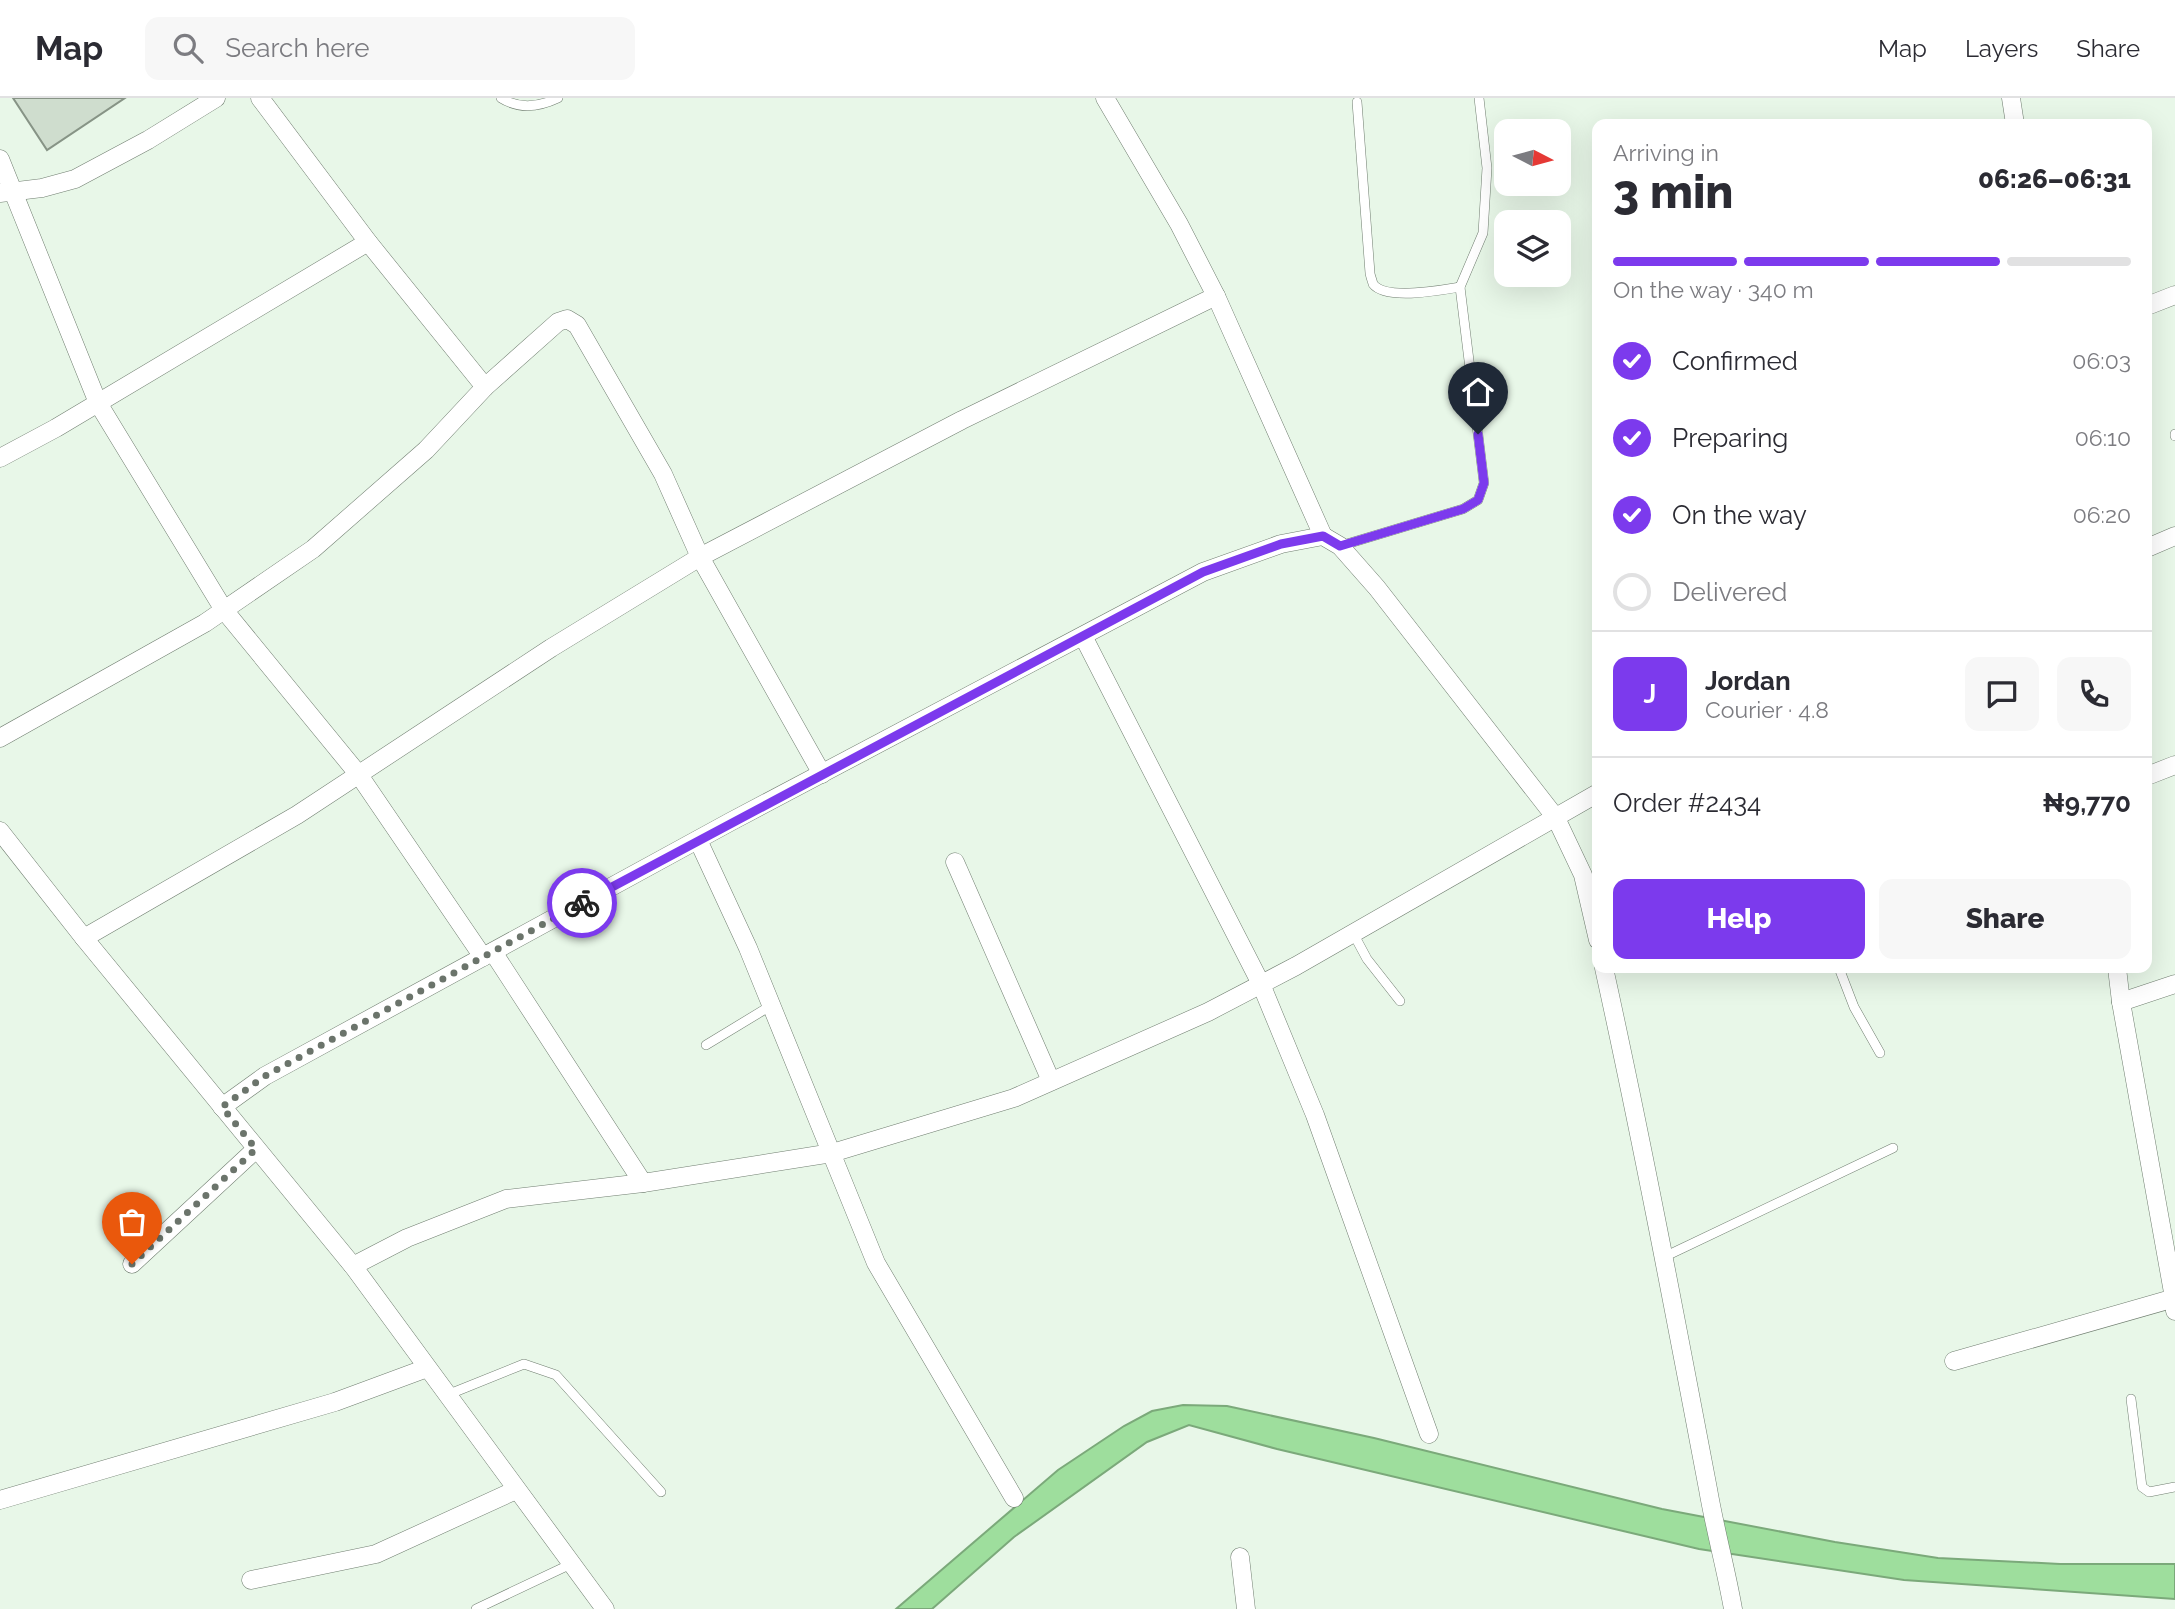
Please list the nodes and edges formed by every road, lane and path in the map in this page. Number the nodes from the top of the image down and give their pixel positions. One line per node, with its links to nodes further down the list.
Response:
1 (216, 98): 11 (street)
2 (260, 98): 12 (street)
3 (501, 98): 4 (lane)
4 (558, 98)
5 (1105, 98): 15 (street)
6 (1479, 98): 13 (lane)
7 (2011, 98): 9 (street)
8 (1357, 102): 13 (lane)
9 (2014, 119)
10 (0, 159): 11 (street)
11 (6, 192): 18 (street)
12 (368, 243): 17 (street); 18 (street)
13 (1461, 287): 22 (lane)
14 (2175, 295): 16 (street)
15 (1216, 296): 20 (street); 24 (street)
16 (2152, 304)
17 (485, 387): 24 (street); 25 (street)
18 (98, 402): 19 (street); 25 (street)
19 (0, 458)
20 (1323, 536): 22 (street); 26 (street)
21 (2175, 536): 23 (street)
22 (1340, 546): 33 (street)
23 (2152, 546)
24 (700, 557): 29 (street); 31 (street)
25 (225, 610): 27 (street); 31 (street)
26 (1083, 636): 29 (street); 44 (street)
27 (0, 738)
28 (2175, 765): 30 (street)
29 (822, 774): 35 (street)
30 (2152, 774)
31 (359, 775): 39 (street); 40 (street)
32 (1592, 797): 33 (street)
33 (1556, 818): 37 (street); 38 (street)
34 (0, 831): 39 (street)
35 (698, 840): 40 (street); 48 (street)
36 (955, 862): 51 (street)
37 (1592, 914)
38 (1353, 933): 44 (street); 46 (lane)
39 (84, 938): 52 (street)
40 (488, 954): 52 (street); 56 (street)
41 (1605, 973): 57 (street)
42 (1841, 973): 50 (lane)
43 (2118, 973): 47 (street)
44 (1261, 984): 51 (street); 66 (street)
45 (2175, 984): 47 (street)
46 (1399, 1001)
47 (2121, 1002): 60 (street)
48 (772, 1005): 49 (lane); 55 (street)
49 (706, 1045)
50 (1880, 1053)
51 (1051, 1082): 55 (street)
52 (222, 1107): 53 (street)
53 (256, 1149): 58 (street); 59 (street)
54 (1893, 1149): 57 (lane)
55 (832, 1153): 56 (street); 70 (street)
56 (643, 1183): 59 (street)
57 (1664, 1257): 78 (street)
58 (132, 1264)
59 (353, 1266): 63 (street)
60 (2175, 1298): 61 (street); 62 (street)
61 (2175, 1311)
62 (1954, 1361)
63 (427, 1368): 64 (street); 71 (street)
64 (447, 1395): 68 (street); 69 (lane)
65 (2131, 1399): 67 (lane)
66 (1429, 1434)
67 (2175, 1487)
68 (516, 1490): 73 (street); 74 (street)
69 (662, 1492)
70 (1014, 1498)
71 (0, 1500)
72 (1240, 1557): 77 (street)
73 (570, 1564): 75 (lane); 76 (street)
74 (251, 1580)
75 (476, 1609)
76 (605, 1609)
77 (1246, 1609)
78 (1733, 1609)

